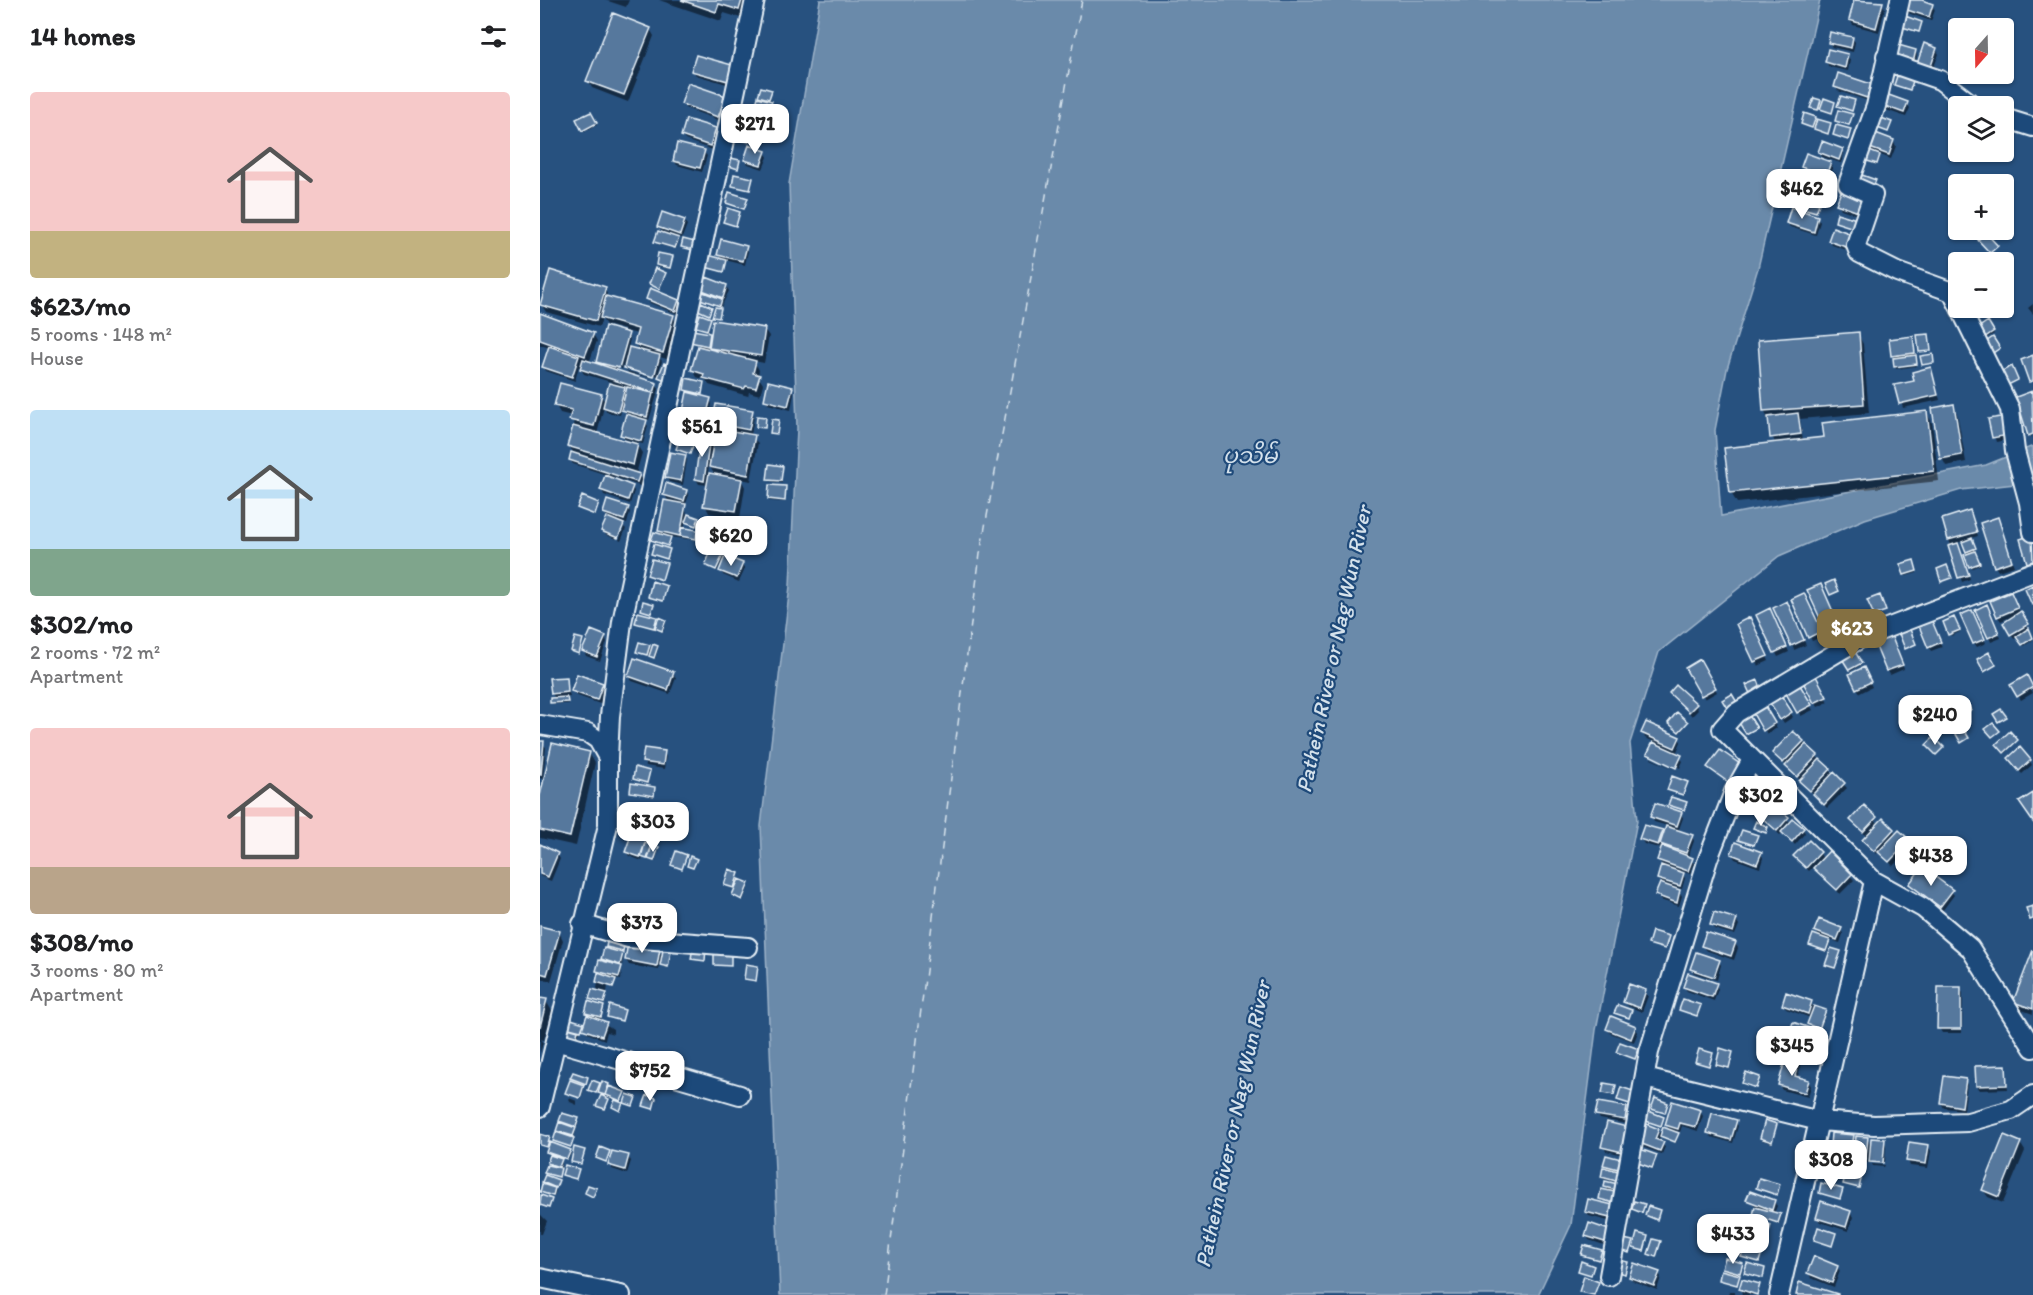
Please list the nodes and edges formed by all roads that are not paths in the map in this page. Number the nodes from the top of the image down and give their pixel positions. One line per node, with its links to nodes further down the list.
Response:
1 (755, 0): 12 (street)
2 (1900, 0): 3 (street)
3 (1886, 56): 4 (street); 7 (street)
4 (1961, 96)
5 (2014, 121): 6 (street)
6 (2033, 128)
7 (1948, 291)
8 (1964, 318): 9 (street)
9 (2033, 532)
10 (2033, 572): 13 (street)
11 (540, 725): 12 (street)
12 (608, 758): 15 (street)
13 (1752, 760): 14 (street); 19 (street)
14 (1874, 881): 18 (street); 23 (street)
15 (582, 924): 16 (street); 17 (street)
16 (748, 947)
17 (556, 1041): 20 (street); 22 (street)
18 (2033, 1048)
19 (1645, 1078): 23 (street); 24 (street)
20 (740, 1095)
21 (2033, 1095): 23 (street)
22 (540, 1107)
23 (1819, 1121): 27 (street)
24 (1609, 1276)
25 (540, 1278): 26 (street)
26 (621, 1295)
27 (1779, 1295)

